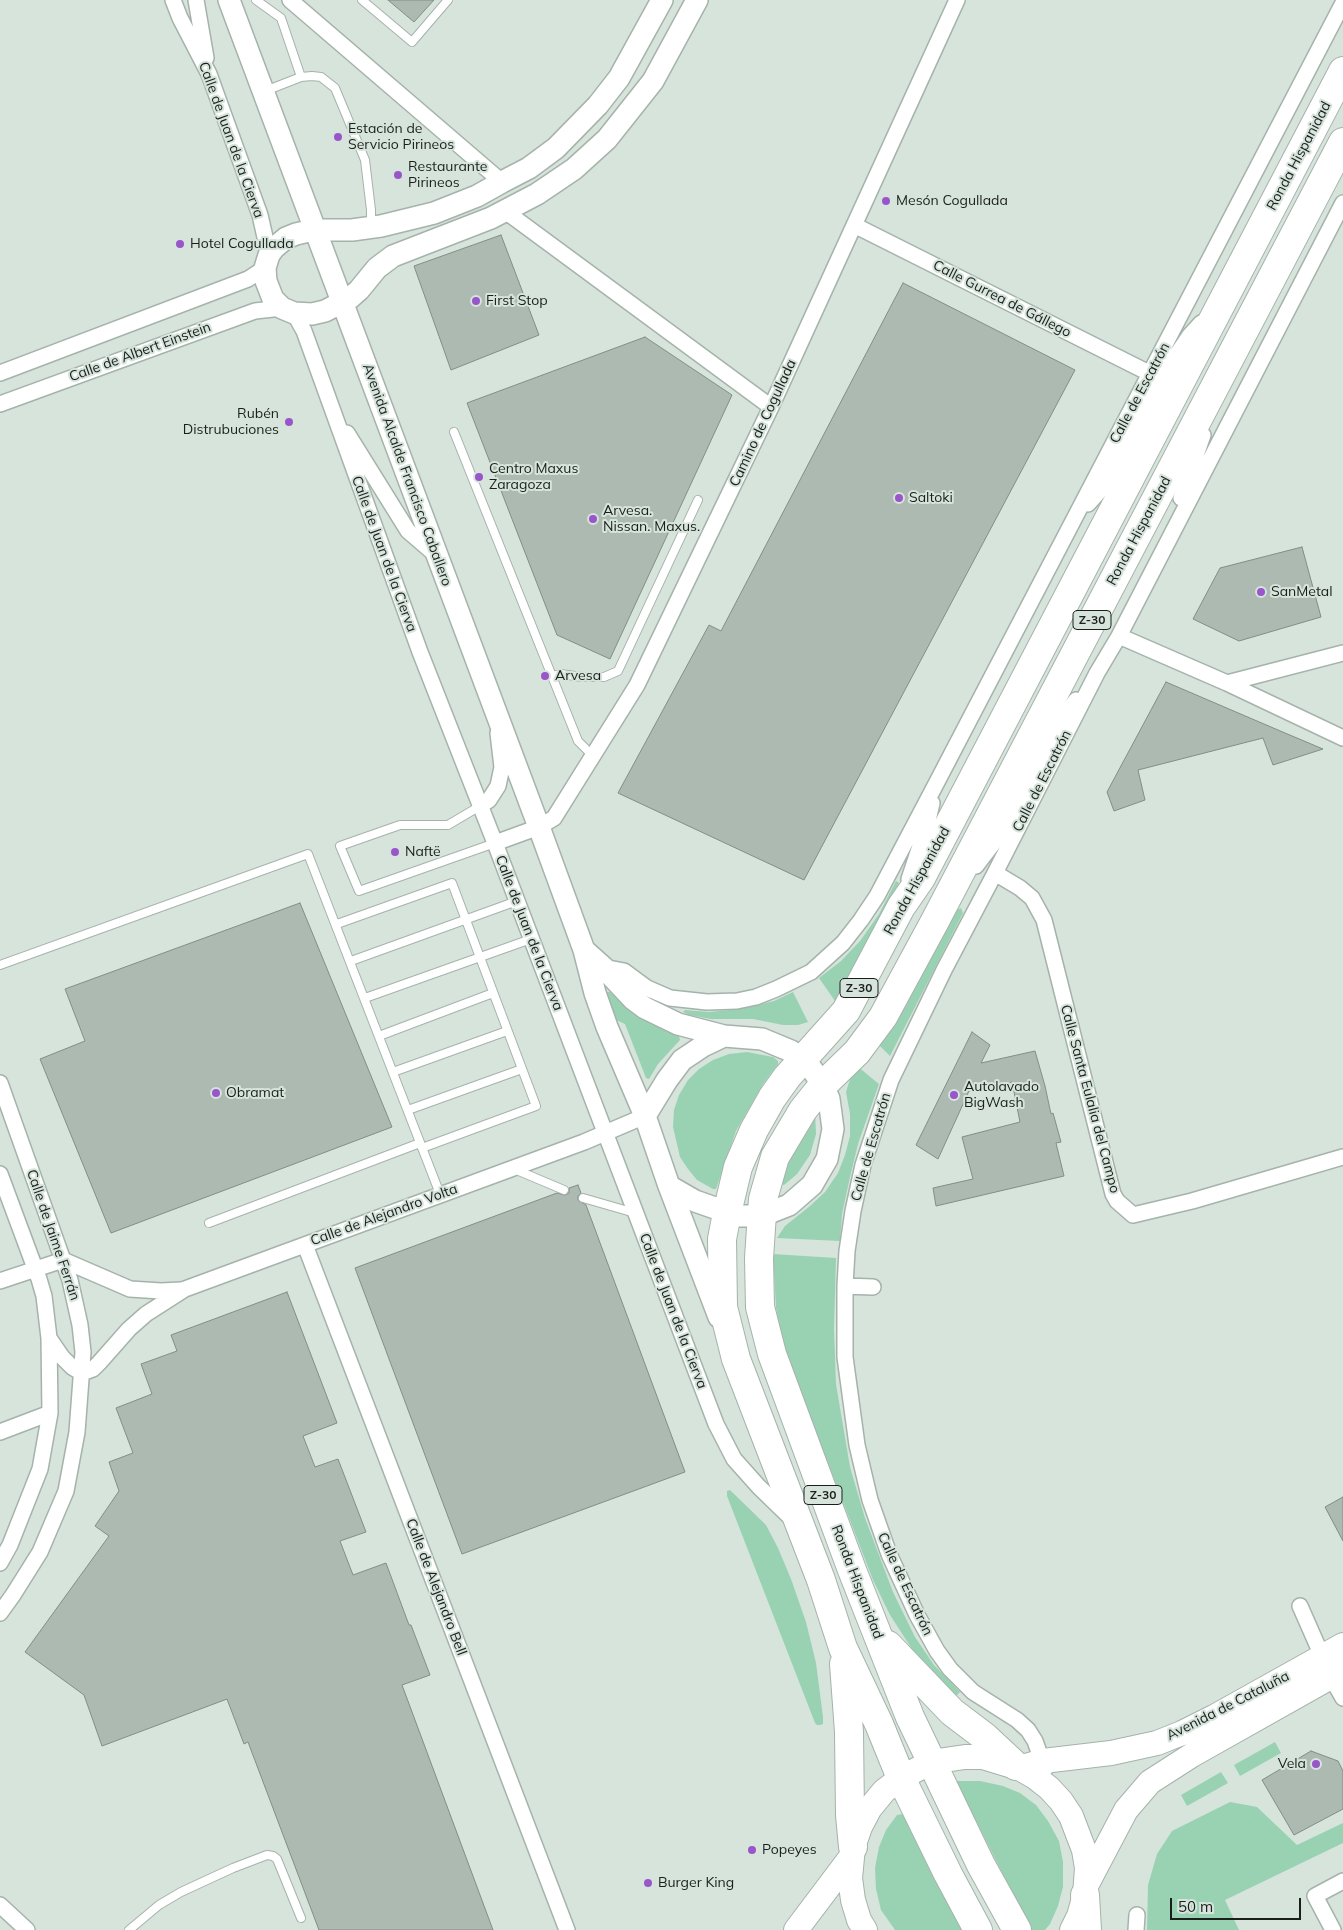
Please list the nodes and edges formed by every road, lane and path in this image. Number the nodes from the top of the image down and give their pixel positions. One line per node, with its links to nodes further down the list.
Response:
1 (174, 0): 13 (street, Calle de Juan de la Cierva)
2 (196, 0): 13 (street)
3 (228, 0): 15 (main road, Avenida Alcalde Francisco Caballero)
4 (256, 0): 14 (lane)
5 (290, 0): 17 (street)
6 (362, 0): 7 (lane)
7 (448, 0)
8 (662, 0): 17 (main road)
9 (698, 0): 19 (main road)
10 (957, 0): 20 (street, Camino de Cogullada)
11 (1343, 3): 29 (street, Calle de Escatrón)
12 (1343, 71): 25 (highway, Ronda Hispanidad / Z-30)
13 (208, 74): 23 (street, Calle de Juan de la Cierva)
14 (302, 77): 15 (lane); 21 (lane)
15 (263, 91): 22 (main road, Avenida Alcalde Francisco Caballero)
16 (1343, 142): 24 (highway, Ronda Hispanidad / Z-30)
17 (502, 182): 21 (main road)
18 (1343, 203): 36 (street, Calle de Escatrón)
19 (505, 211): 26 (main road); 32 (street)
20 (854, 225): 29 (street, Calle Gurrea de Gállego); 32 (street, Camino de Cogullada)
21 (371, 228): 22 (main road)
22 (314, 230): 23 (main road); 26 (main road, Avenida Alcalde Francisco Caballero)
23 (267, 262): 27 (main road); 28 (street, Calle de Albert Einstein)
24 (1273, 276): 36 (street, Calle de Escatrón); 54 (highway, Ronda Hispanidad / Z-30)
25 (1226, 294): 35 (street, Ronda Hispanidad); 52 (highway, Ronda Hispanidad / Z-30)
26 (343, 303): 27 (main road); 37 (main road, Avenida Alcalde Francisco Caballero)
27 (288, 310): 30 (street, Calle de Albert Einstein); 31 (street, Calle de Juan de la Cierva)
28 (0, 372)
29 (1151, 374): 35 (street, Calle de Escatrón)
30 (0, 404)
31 (330, 406): 37 (street); 47 (street, Calle de Juan de la Cierva)
32 (771, 407): 45 (street, Camino de Cogullada)
33 (454, 432): 41 (lane)
34 (698, 500): 41 (lane)
35 (1070, 525): 46 (street, Calle de Escatrón)
36 (1168, 538): 38 (street, Calle de Escatrón)
37 (438, 556): 43 (main road, Avenida Alcalde Francisco Caballero)
38 (1119, 636): 40 (street, Calle de Escatrón); 42 (street)
39 (1343, 654): 42 (street)
40 (1097, 673): 50 (street, Calle de Escatrón); 54 (street, Ronda Hispanidad)
41 (553, 676): 45 (lane)
42 (1227, 683): 44 (street)
43 (496, 714): 47 (street); 48 (main road, Avenida Alcalde Francisco Caballero)
44 (1343, 738)
45 (593, 756): 48 (street, Camino de Cogullada)
46 (937, 782): 52 (street, Calle de Escatrón); 61 (street, Calle de Escatrón)
47 (480, 806): 49 (street, Calle de Juan de la Cierva); 49 (lane)
48 (539, 827): 49 (street, Camino de Cogullada); 57 (main road, Avenida Alcalde Francisco Caballero)
49 (495, 843): 51 (street, Calle de Juan de la Cierva)
50 (995, 873): 77 (street, Calle Santa Eulalia del Campo); 93 (street, Calle de Escatrón)
51 (517, 901): 53 (lane); 56 (street, Calle de Juan de la Cierva)
52 (901, 907): 67 (highway, Ronda Hispanidad / Z-30)
53 (464, 920): 55 (lane); 58 (lane); 59 (lane)
54 (935, 921): 71 (highway, Ronda Hispanidad / Z-30)
55 (337, 924): 59 (lane); 60 (lane)
56 (531, 939): 58 (lane); 74 (street, Calle de Juan de la Cierva)
57 (584, 950): 61 (main road, Avenida Alcalde Francisco Caballero); 73 (main road, Avenida Alcalde Francisco Caballero)
58 (479, 958): 62 (lane); 63 (lane)
59 (351, 961): 63 (lane)
60 (0, 965)
61 (603, 967): 66 (main road, Avenida Alcalde Francisco Caballero)
62 (493, 994): 64 (lane); 65 (lane)
63 (365, 998): 65 (lane)
64 (507, 1031): 68 (lane); 69 (lane)
65 (380, 1036): 69 (lane)
66 (724, 1036): 67 (main road); 73 (main road)
67 (802, 1059): 71 (main road); 86 (highway, Ronda Hispanidad / Z-30)
68 (522, 1069): 72 (lane); 76 (lane)
69 (393, 1072): 72 (lane)
70 (0, 1083): 90 (street, Calle de Jaime Ferrán)
71 (822, 1085): 87 (highway, Ronda Hispanidad / Z-30); 87 (main road)
72 (408, 1110): 76 (lane)
73 (645, 1116): 74 (street, Calle de Alejandro Volta); 81 (main road, Ronda Hispanidad)
74 (604, 1133): 75 (street, Calle de Alejandro Volta); 78 (street, Calle de Juan de la Cierva)
75 (584, 1142): 78 (street); 79 (street, Calle de Alejandro Volta)
76 (421, 1146): 83 (lane); 88 (lane)
77 (1343, 1157)
78 (616, 1160): 85 (street, Calle de Juan de la Cierva)
79 (512, 1169): 82 (lane); 83 (street, Calle de Alejandro Volta)
80 (0, 1174): 91 (street, Calle de Jaime Ferrán)
81 (669, 1186): 86 (main road); 97 (main road, Ronda Hispanidad)
82 (564, 1190)
83 (440, 1194): 89 (street, Calle de Alejandro Volta)
84 (583, 1198): 85 (lane)
85 (635, 1213): 101 (street, Calle de Juan de la Cierva)
86 (726, 1213): 87 (main road); 97 (highway, Ronda Hispanidad / Z-30)
87 (761, 1216): 105 (highway, Ronda Hispanidad / Z-30)
88 (209, 1223)
89 (305, 1245): 95 (street, Calle de Alejandro Volta); 123 (street, Calle de Alejandro Bell)
90 (63, 1260): 91 (street); 95 (street, Calle de Alejandro Volta); 98 (street, Calle de Jaime Ferrán)
91 (35, 1268): 92 (street); 96 (street, Calle de Jaime Ferrán)
92 (0, 1281)
93 (845, 1286): 94 (street); 110 (street, Calle de Escatrón)
94 (873, 1287)
95 (185, 1289): 98 (street, Calle de Alejandro Volta)
96 (49, 1338): 98 (street); 99 (street, Calle de Jaime Ferrán)
97 (736, 1359): 101 (highway, Ronda Hispanidad / Z-30)
98 (82, 1373): 104 (street, Calle de Jaime Ferrán)
99 (50, 1413): 100 (street); 102 (street, Calle de Jaime Ferrán)
100 (0, 1432)
101 (801, 1530): 107 (highway, Ronda Hispanidad / Z-30)
102 (0, 1563)
103 (1300, 1606): 108 (street)
104 (0, 1613)
105 (878, 1634): 111 (highway, Ronda Hispanidad / Z-30); 112 (highway)
106 (1343, 1645): 108 (main road, Avenida de Cataluña)
107 (843, 1648): 113 (highway, Ronda Hispanidad / Z-30); 115 (highway)
108 (1332, 1668): 109 (street); 110 (main road, Avenida de Cataluña); 117 (main road, Avenida de Cataluña)
109 (1343, 1698)
110 (1043, 1761): 112 (main road, Avenida de Cataluña); 114 (street, Calle de Escatrón)
111 (931, 1762): 112 (main road, Avenida de Cataluña); 113 (main road, Avenida de Cataluña); 127 (highway, Ronda Hispanidad / Z-30)
112 (1017, 1767): 114 (main road, Avenida de Cataluña)
113 (901, 1778): 115 (main road, Avenida de Cataluña); 126 (highway, Ronda Hispanidad / Z-30)
114 (1049, 1788): 117 (main road, Avenida de Cataluña)
115 (852, 1852): 124 (main road, Avenida de Cataluña); 125 (main road, Avenida de Cataluña)
116 (1343, 1881): 131 (street)
117 (1086, 1890): 128 (main road, Avenida de Cataluña); 129 (highway)
118 (0, 1905): 121 (street)
119 (1137, 1914): 130 (street)
120 (302, 1918): 122 (lane)
121 (27, 1930)
122 (129, 1930)
123 (567, 1930)
124 (796, 1930)
125 (864, 1930)
126 (978, 1930)
127 (1017, 1930)
128 (1072, 1930)
129 (1087, 1930)
130 (1136, 1930)
131 (1333, 1930)

